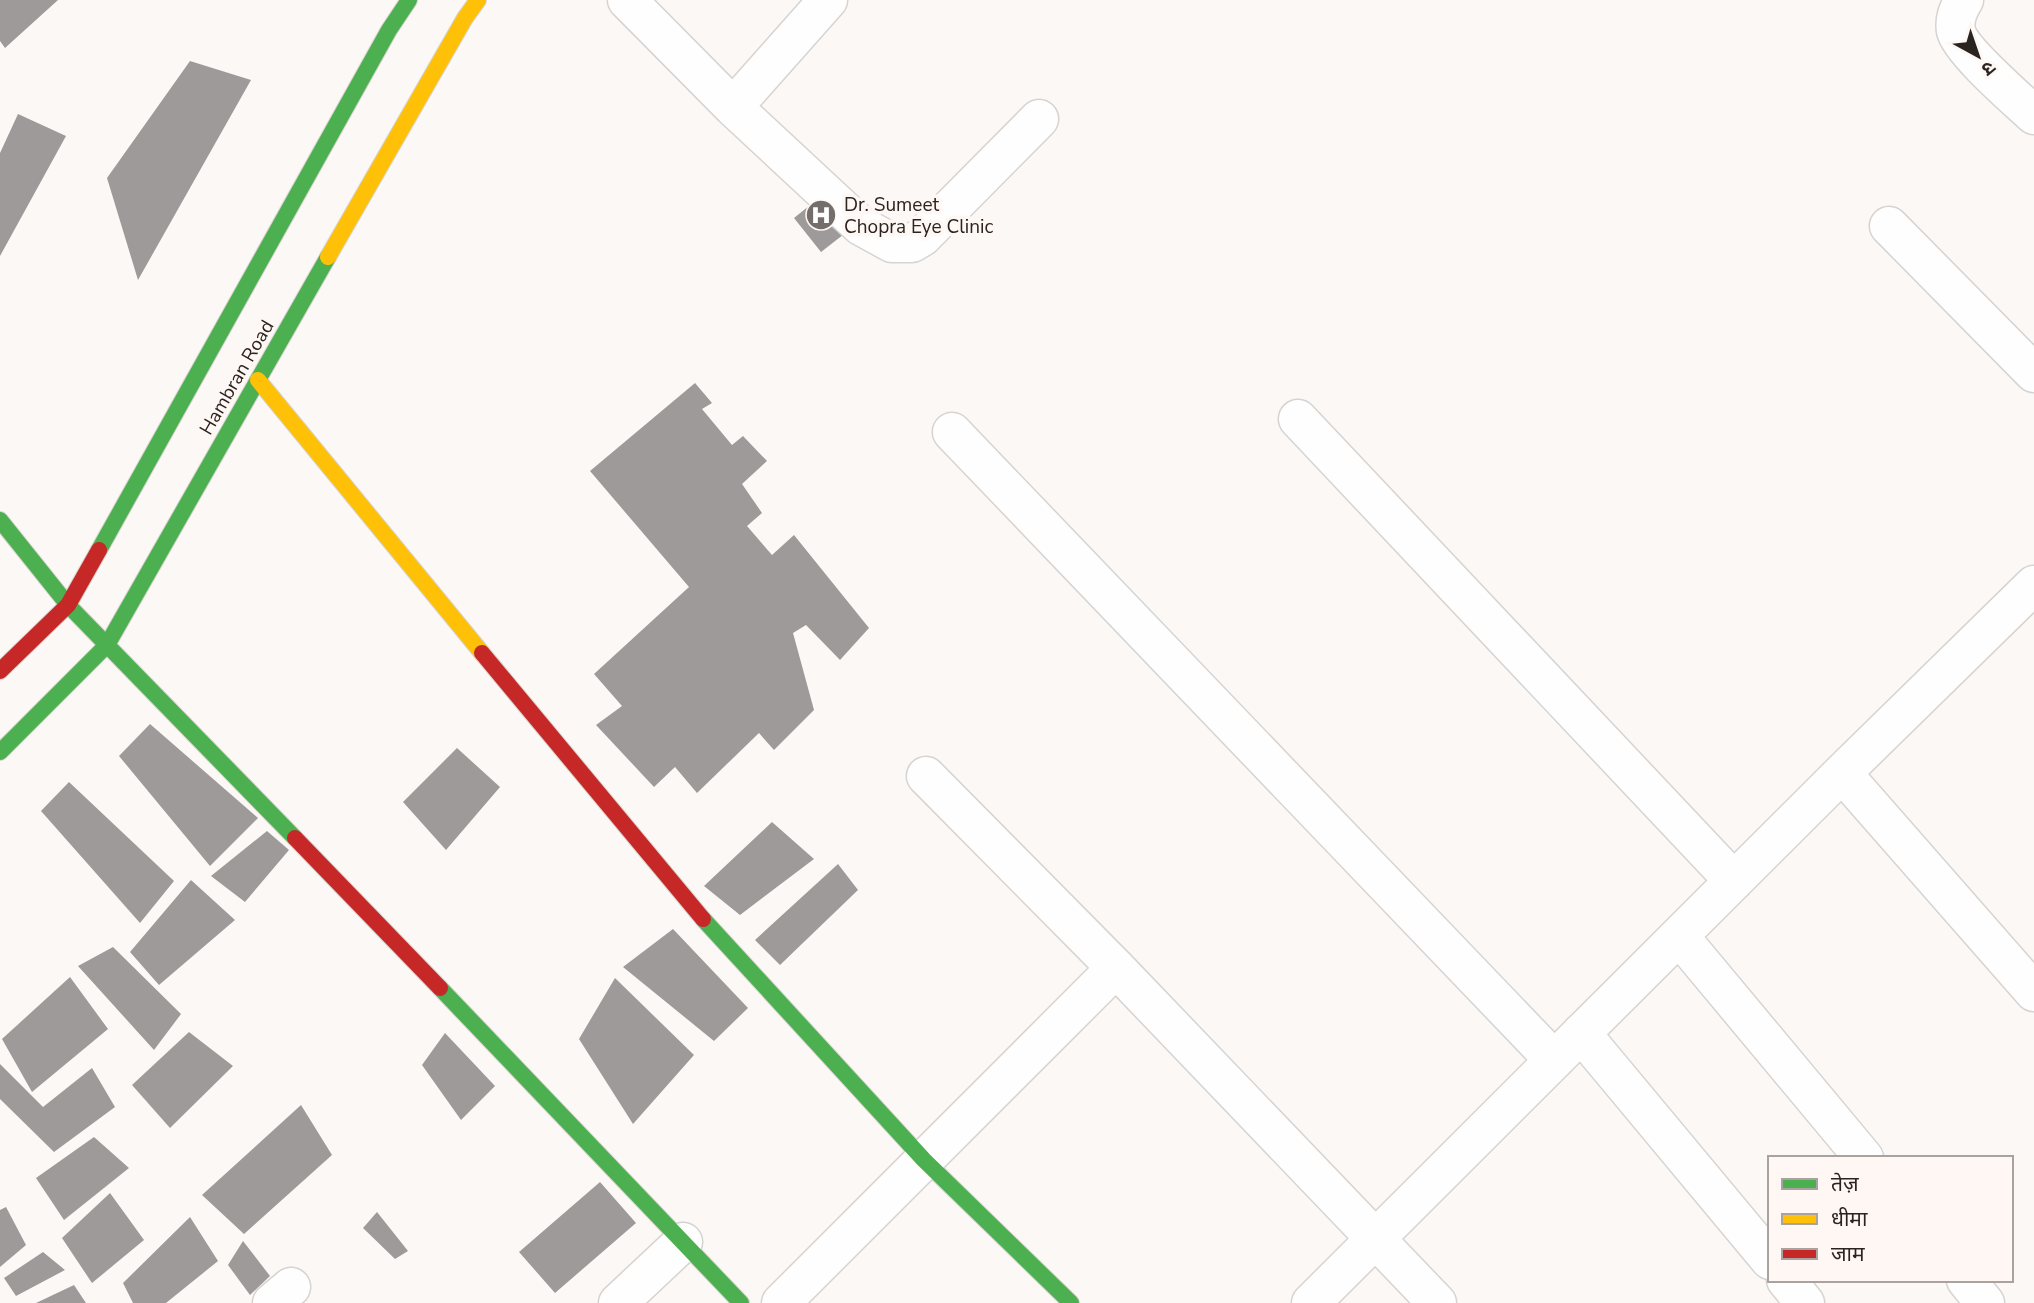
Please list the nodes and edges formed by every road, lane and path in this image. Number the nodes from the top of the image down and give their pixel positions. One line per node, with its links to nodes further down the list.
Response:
1 (409, 0): 16 (street, Hambran Road)
2 (478, 0): 11 (street, Hambran Road)
3 (627, 0): 6 (street)
4 (828, 0): 6 (street)
5 (1964, 0): 7 (street)
6 (733, 107): 8 (street)
7 (2034, 115)
8 (1039, 119)
9 (1889, 226): 10 (street)
10 (2034, 373)
11 (258, 380): 17 (street, Hambran Road); 29 (street)
12 (1298, 419): 22 (street)
13 (952, 432): 27 (street)
14 (0, 520): 16 (street)
15 (2034, 585): 20 (street)
16 (68, 605): 17 (street); 18 (street, Hambran Road)
17 (107, 645): 19 (street, Hambran Road); 31 (street)
18 (0, 671)
19 (0, 752)
20 (1842, 773): 22 (street); 25 (street)
21 (926, 776): 24 (street)
22 (1734, 881): 23 (street)
23 (1679, 936): 26 (street); 28 (street)
24 (1116, 968): 29 (street); 30 (street)
25 (2034, 992)
26 (1581, 1033): 27 (street); 32 (street)
27 (1554, 1060): 30 (street)
28 (1862, 1156)
29 (924, 1160): 37 (street); 38 (street)
30 (1377, 1238): 39 (street); 40 (street)
31 (683, 1242): 35 (street); 36 (street)
32 (1768, 1258)
33 (1788, 1282): 41 (street)
34 (1968, 1282): 42 (street)
35 (618, 1303)
36 (741, 1303)
37 (781, 1303)
38 (1071, 1303)
39 (1311, 1303)
40 (1437, 1303)
41 (1805, 1303)
42 (1985, 1303)

